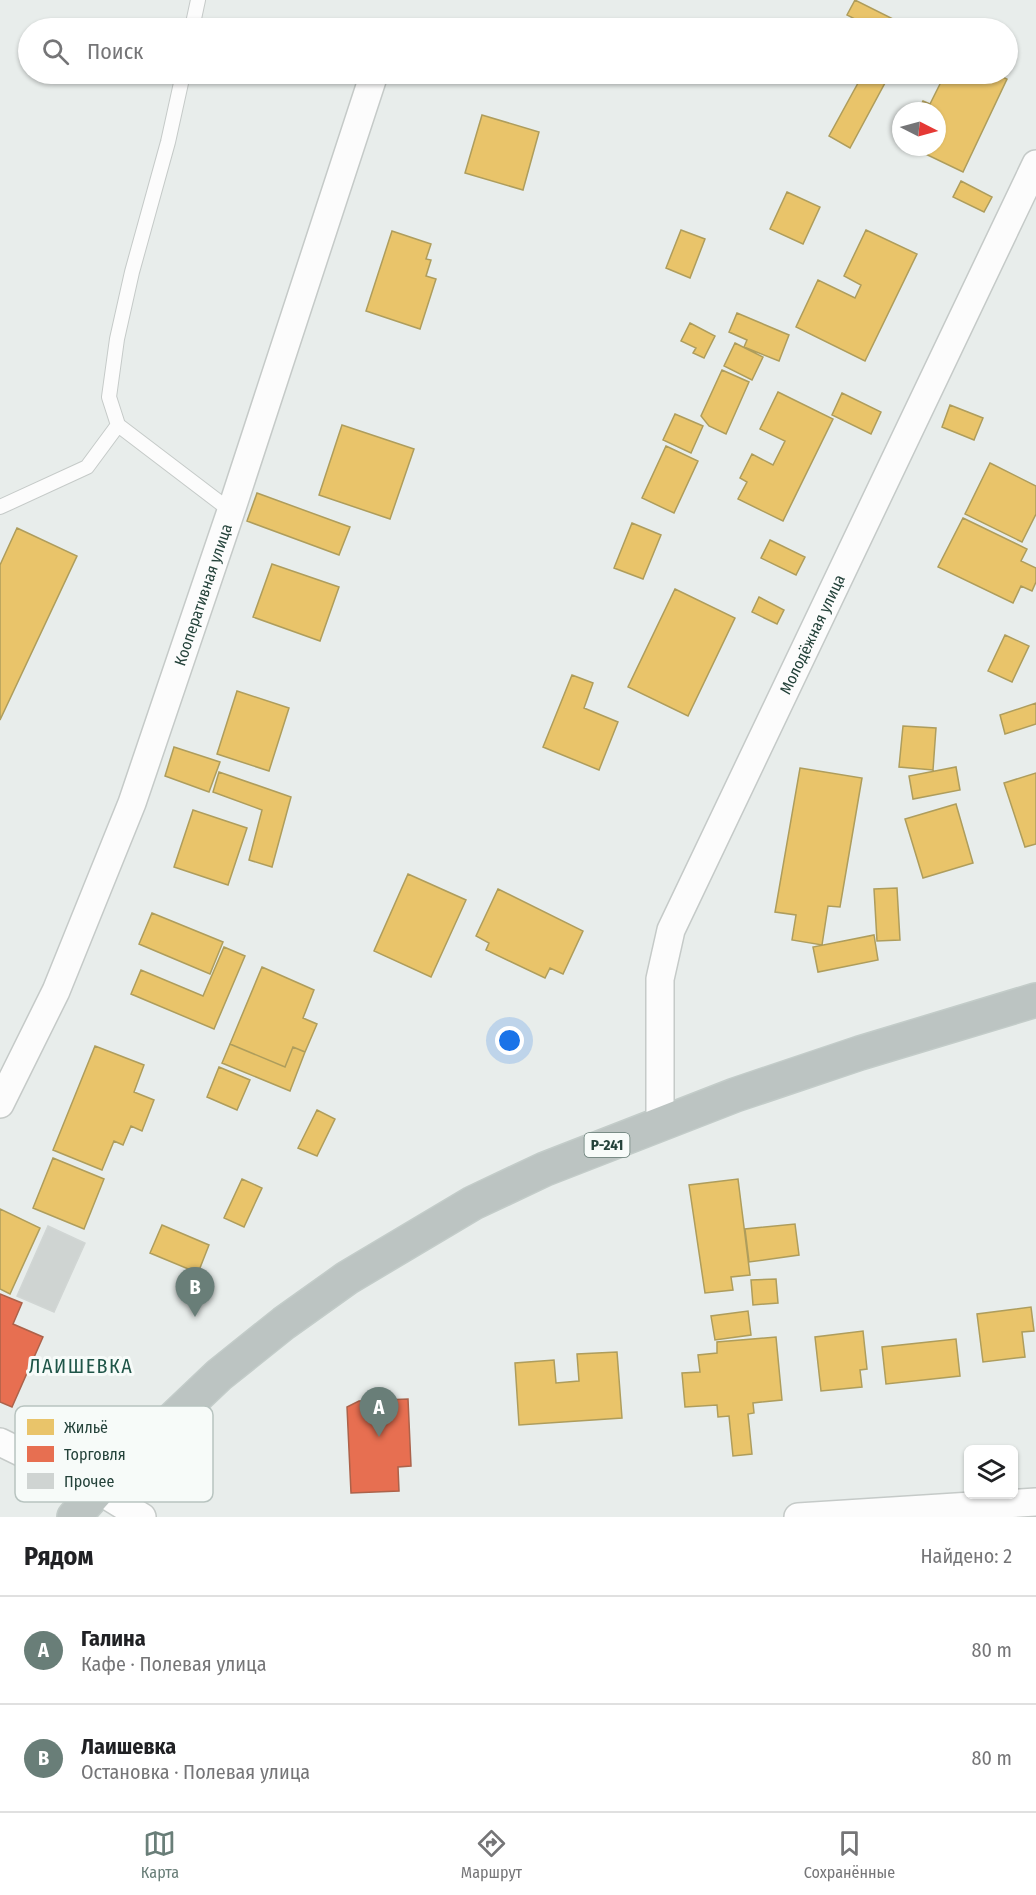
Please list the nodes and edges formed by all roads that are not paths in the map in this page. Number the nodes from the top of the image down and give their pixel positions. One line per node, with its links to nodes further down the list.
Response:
1 (198, 0): 2 (lane)
2 (194, 18)
3 (181, 84): 6 (lane)
4 (371, 84): 8 (street, Кооперативная улица)
5 (1036, 164): 11 (street, Молодёжная улица)
6 (117, 425): 7 (lane); 8 (lane)
7 (0, 507)
8 (231, 511): 10 (street, Кооперативная улица)
9 (1036, 1000): 11 (highway, Р-241)
10 (0, 1104)
11 (660, 1124): 12 (highway, Р-241)
12 (186, 1406)
13 (0, 1442): 14 (street)
14 (15, 1449)
15 (87, 1502): 18 (highway, Р-241)
16 (118, 1502): 19 (street)
17 (1036, 1502): 20 (street)
18 (74, 1517)
19 (142, 1517)
20 (798, 1517)

